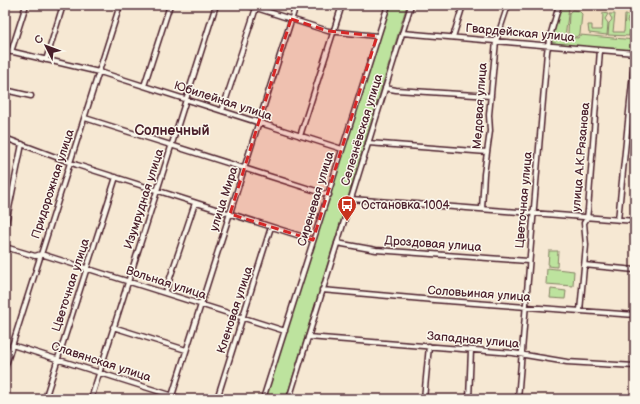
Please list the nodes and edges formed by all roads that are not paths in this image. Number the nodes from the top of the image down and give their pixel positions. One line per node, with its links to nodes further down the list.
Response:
1 (26, 5): 24 (street)
2 (63, 5): 26 (street)
3 (120, 5): 27 (street, Придорожная улица)
4 (170, 5): 28 (street)
5 (216, 5): 33 (street, Изумрудная улица)
6 (247, 5): 14 (street)
7 (296, 5): 15 (street, улица Мира)
8 (342, 5): 16 (street)
9 (388, 5): 18 (street, Сиреневая улица)
10 (411, 5): 17 (street, Селезнёвская улица)
11 (463, 5): 19 (street)
12 (508, 5): 20 (street, Медовая улица)
13 (559, 5): 21 (street, Цветочная улица)
14 (256, 6): 15 (street); 34 (street)
15 (291, 19): 16 (street); 36 (street, улица Мира)
16 (334, 32): 18 (street); 37 (street)
17 (402, 33): 19 (street, Гвардейская улица); 29 (street, Селезнёвская улица)
18 (378, 36): 42 (street, Сиреневая улица)
19 (453, 38): 20 (street, Гвардейская улица)
20 (496, 41): 21 (street, Гвардейская улица); 32 (street, Медовая улица)
21 (547, 46): 23 (street, Гвардейская улица); 52 (street, Цветочная улица)
22 (5, 50): 24 (street, Юбилейная улица)
23 (600, 50): 25 (street, Гвардейская улица); 54 (street, улица А.К.Рязанова)
24 (11, 52): 26 (street, Юбилейная улица)
25 (635, 53): 55 (street)
26 (46, 60): 27 (street, Юбилейная улица)
27 (99, 72): 28 (street, Юбилейная улица); 35 (street, Придорожная улица)
28 (144, 86): 33 (street, Юбилейная улица)
29 (385, 88): 32 (street); 39 (street, Селезнёвская улица)
30 (5, 90): 31 (street)
31 (31, 96)
32 (491, 96): 43 (street, Медовая улица)
33 (186, 100): 34 (street, Юбилейная улица); 41 (street, Изумрудная улица)
34 (222, 111): 36 (street, Юбилейная улица)
35 (84, 118): 41 (street); 44 (street, Придорожная улица)
36 (258, 123): 37 (street, Юбилейная улица); 45 (street, улица Мира)
37 (300, 136): 42 (street, Юбилейная улица)
38 (5, 138): 40 (street)
39 (368, 143): 43 (street); 49 (street, Селезнёвская улица)
40 (22, 144): 44 (street); 58 (street)
41 (172, 145): 45 (street); 47 (street, Изумрудная улица)
42 (342, 149): 48 (street, Сиреневая улица)
43 (487, 152): 51 (street, Медовая улица)
44 (70, 162): 46 (street); 62 (street, Придорожная улица)
45 (244, 168): 48 (street); 53 (street, улица Мира)
46 (116, 177): 47 (street); 65 (street, Цветочная улица)
47 (157, 190): 50 (street); 67 (street, Изумрудная улица)
48 (328, 195): 59 (street, Сиреневая улица)
49 (351, 199): 51 (street); 60 (street, Селезнёвская улица)
50 (195, 202): 53 (street); 69 (street)
51 (482, 209): 52 (street)
52 (533, 213): 54 (street); 63 (street, Цветочная улица)
53 (230, 214): 57 (street); 70 (street, улица Мира)
54 (587, 218): 55 (street); 64 (street, улица А.К.Рязанова)
55 (618, 220): 56 (street)
56 (635, 221)
57 (271, 227): 59 (street); 74 (street, Кленовая улица)
58 (5, 228)
59 (313, 240): 76 (street, Сиреневая улица)
60 (337, 243): 63 (street, Дроздовая улица); 68 (street, Селезнёвская улица)
61 (5, 247): 62 (street, Вольная улица)
62 (41, 254): 65 (street, Вольная улица); 78 (street, Придорожная улица)
63 (528, 261): 71 (street, Цветочная улица)
64 (584, 265): 66 (street); 72 (street, улица А.К.Рязанова)
65 (87, 268): 67 (street, Вольная улица); 83 (street, Цветочная улица)
66 (635, 270)
67 (128, 282): 69 (street, Вольная улица); 75 (street, Изумрудная улица)
68 (322, 290): 71 (street, Соловьиная улица); 77 (street, Селезнёвская улица)
69 (165, 293): 70 (street, Вольная улица)
70 (201, 305): 74 (street, Вольная улица); 80 (street, улица Мира)
71 (526, 307): 72 (street, Соловьиная улица); 82 (street, Цветочная улица)
72 (580, 311): 73 (street, Соловьиная улица)
73 (635, 315)
74 (243, 318): 76 (street, Вольная улица); 91 (street, Кленовая улица)
75 (114, 327): 80 (street); 86 (street, Изумрудная улица)
76 (285, 331): 92 (street, Сиреневая улица)
77 (308, 337): 79 (street, Западная улица); 93 (street, Селезнёвская улица)
78 (12, 345): 83 (street, Славянская улица); 85 (street, Придорожная улица)
79 (429, 346): 81 (street, Западная улица); 94 (street)
80 (186, 350): 87 (street, улица Мира)
81 (471, 350): 82 (street, Западная улица); 95 (street)
82 (522, 354): 84 (street, Западная улица); 96 (street, Цветочная улица)
83 (58, 359): 86 (street, Славянская улица); 88 (street, Цветочная улица)
84 (635, 366)
85 (5, 368)
86 (99, 372): 87 (street, Славянская улица); 89 (street, Изумрудная улица)
87 (172, 397): 90 (street, Славянская улица)
88 (45, 399)
89 (91, 399)
90 (183, 399)
91 (217, 399)
92 (263, 399)
93 (289, 399)
94 (424, 399)
95 (469, 399)
96 (518, 399)

